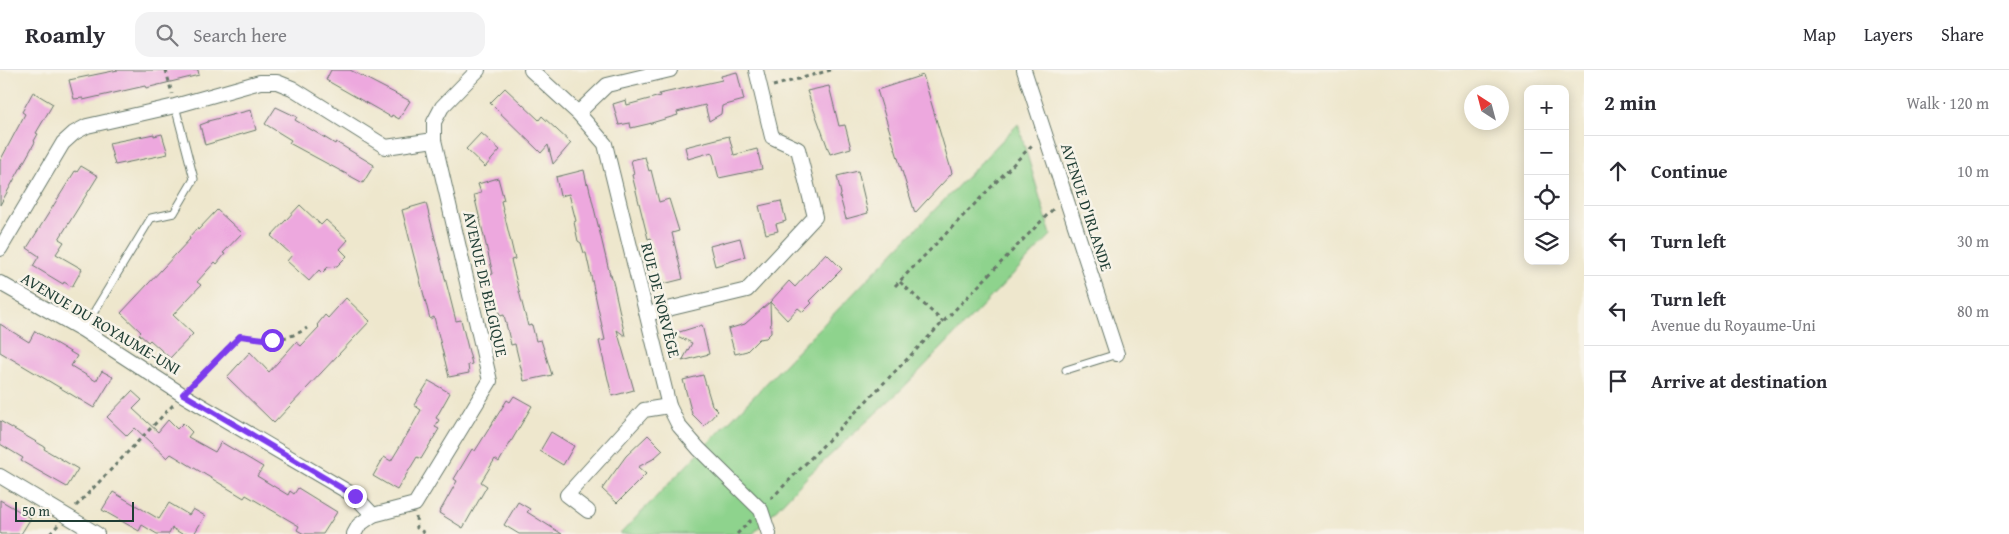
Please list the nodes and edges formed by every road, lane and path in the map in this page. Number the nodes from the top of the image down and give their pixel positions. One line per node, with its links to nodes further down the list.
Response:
1 (166, 70): 9 (path)
2 (531, 70): 10 (street, RUE DE NORVÈGE)
3 (670, 70): 10 (street)
4 (756, 70): 8 (street)
5 (831, 70): 8 (path)
6 (1024, 70): 11 (street, AVENUE D'IRLANDE)
7 (470, 73): 12 (street, AVENUE DE BELGIQUE)
8 (761, 89): 18 (street)
9 (175, 106): 12 (street); 14 (street); 21 (lane)
10 (578, 114): 18 (street, RUE DE NORVÈGE)
11 (1044, 132): 13 (street, AVENUE D'IRLANDE); 15 (path)
12 (434, 140): 27 (street, AVENUE DE BELGIQUE)
13 (1065, 197): 19 (path); 22 (street, AVENUE D'IRLANDE)
14 (0, 248)
15 (900, 282): 17 (path); 19 (path)
16 (0, 283): 21 (street, AVENUE DU ROYAUME-UNI)
17 (895, 286)
18 (647, 314): 25 (street, RUE DE NORVÈGE)
19 (943, 322): 28 (path)
20 (307, 328): 24 (path)
21 (83, 330): 24 (street, AVENUE DU ROYAUME-UNI)
22 (1117, 354): 23 (lane)
23 (1066, 370)
24 (183, 394): 30 (street, AVENUE DU ROYAUME-UNI); 31 (path)
25 (670, 406): 28 (street, RUE DE NORVÈGE); 29 (street)
26 (0, 476): 31 (street)
27 (416, 504): 30 (street); 35 (path)
28 (761, 510): 36 (path); 37 (street, RUE DE NORVÈGE)
29 (588, 511)
30 (373, 515): 34 (street)
31 (67, 516): 32 (path); 33 (street)
32 (50, 534)
33 (97, 534)
34 (354, 534)
35 (426, 534)
36 (738, 534)
37 (768, 534)

